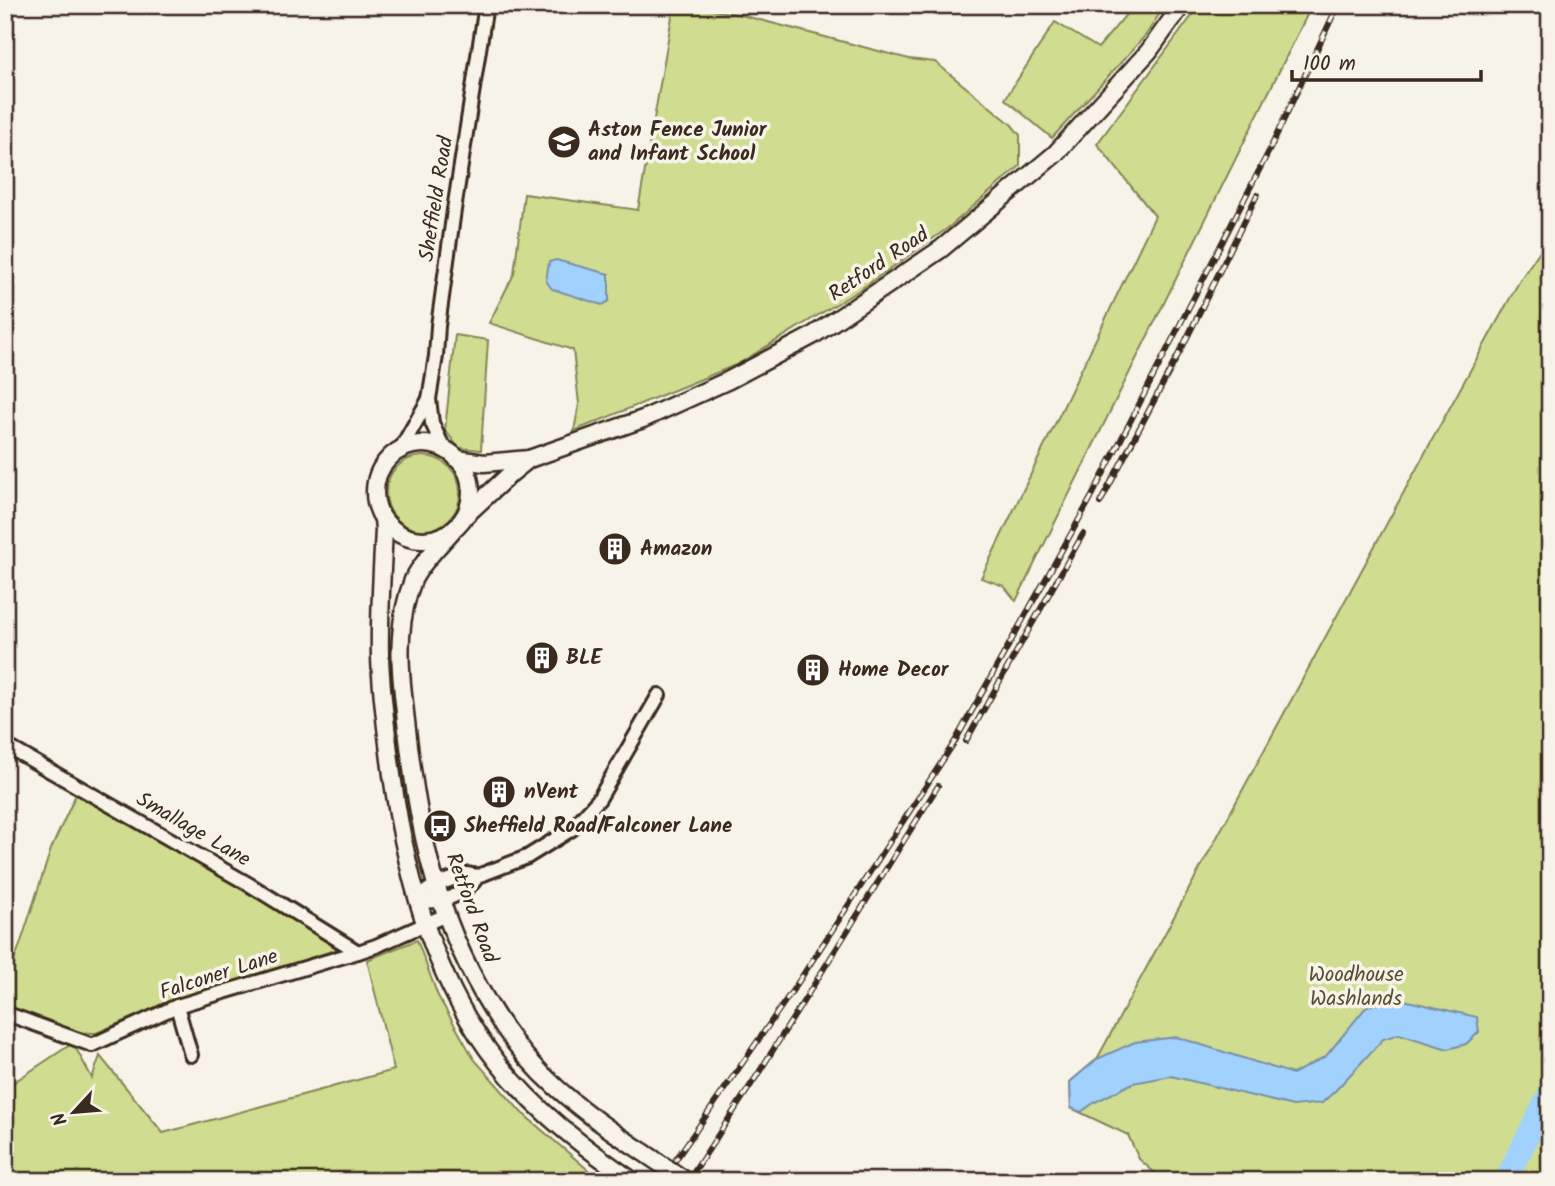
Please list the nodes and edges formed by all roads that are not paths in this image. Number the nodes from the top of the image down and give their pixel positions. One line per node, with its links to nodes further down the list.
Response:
1 (486, 5): 3 (street, Sheffield Road)
2 (1182, 5): 6 (main road, Retford Road)
3 (429, 399): 4 (street, Sheffield Road); 5 (street, Sheffield Road)
4 (400, 450): 5 (main road); 7 (main road)
5 (450, 454): 6 (main road, Retford Road); 8 (main road)
6 (529, 459): 8 (main road, Retford Road)
7 (383, 519): 8 (main road); 13 (main road, Retford Road)
8 (458, 524): 12 (main road, Retford Road)
9 (659, 695): 11 (street)
10 (5, 745): 16 (street, Smallage Lane)
11 (478, 876): 12 (street); 14 (street, Falconer Lane)
12 (436, 885): 13 (street); 14 (main road, Retford Road)
13 (419, 901): 14 (street); 15 (main road, Retford Road)
14 (444, 908): 15 (street, Falconer Lane); 21 (main road, Retford Road, bridge)
15 (426, 923): 16 (street, Falconer Lane); 20 (main road, Retford Road)
16 (358, 953): 17 (street, Falconer Lane)
17 (177, 1006): 18 (street, Falconer Lane); 19 (street)
18 (5, 1013)
19 (191, 1055)
20 (630, 1179)
21 (686, 1181)

